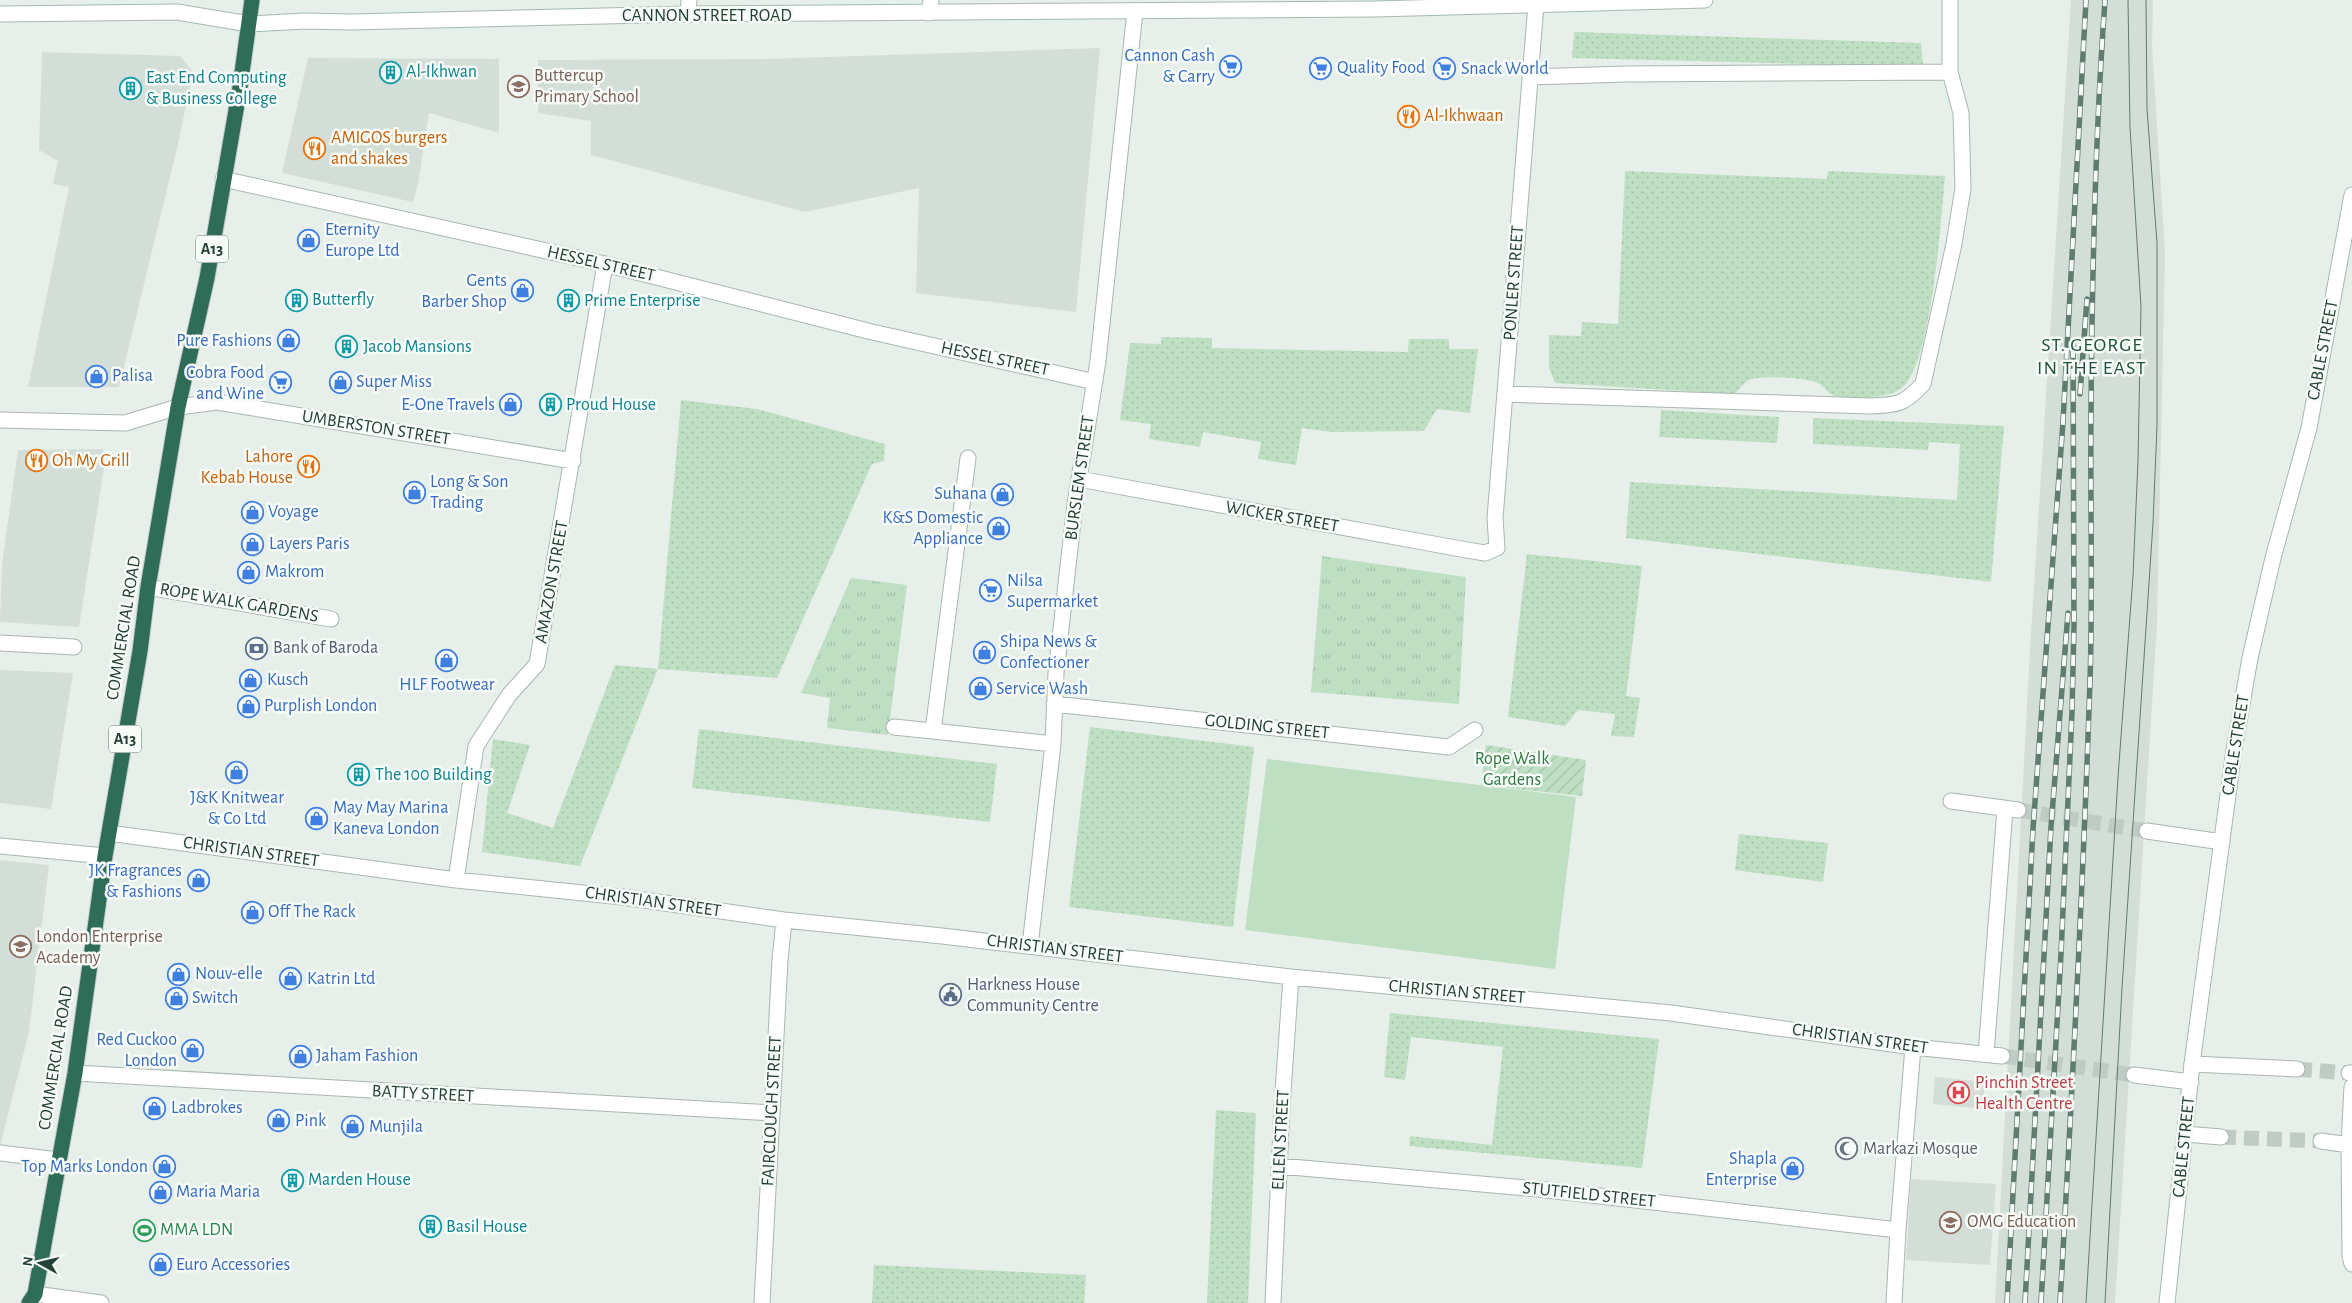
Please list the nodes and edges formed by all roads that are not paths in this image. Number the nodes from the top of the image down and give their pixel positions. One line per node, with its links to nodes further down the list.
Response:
1 (252, 0): 10 (highway, COMMERCIAL ROAD / A13)
2 (1705, 0): 5 (street, CANNON STREET ROAD)
3 (1950, 0): 11 (street)
4 (1330, 4): 5 (street, CANNON STREET ROAD); 8 (street, CANNON STREET ROAD)
5 (1536, 4): 12 (street, PONLER STREET)
6 (689, 7): 7 (street, CANNON STREET ROAD); 10 (street, CANNON STREET ROAD)
7 (930, 7): 8 (street, CANNON STREET ROAD)
8 (1136, 11): 16 (street, BURSLEM STREET)
9 (0, 14): 10 (street, CANNON STREET ROAD)
10 (248, 24): 13 (highway, COMMERCIAL ROAD / A13)
11 (1950, 72): 12 (street); 17 (street)
12 (1530, 77): 17 (street, PONLER STREET)
13 (223, 179): 15 (street, HESSEL STREET); 18 (highway, COMMERCIAL ROAD / A13)
14 (2352, 199): 36 (street, CABLE STREET)
15 (605, 264): 16 (street, HESSEL STREET); 21 (street, AMAZON STREET)
16 (1095, 382): 22 (street, BURSLEM STREET)
17 (1505, 394): 23 (street, PONLER STREET)
18 (178, 407): 19 (street, UMBERSTON STREET); 21 (street, UMBERSTON STREET); 24 (highway, COMMERCIAL ROAD / A13)
19 (0, 420)
20 (968, 458): 31 (street)
21 (573, 461): 39 (street, AMAZON STREET)
22 (1079, 479): 23 (street, WICKER STREET); 28 (street, BURSLEM STREET)
23 (1485, 553)
24 (148, 587): 25 (street, ROPE WALK GARDENS); 35 (highway, COMMERCIAL ROAD / A13)
25 (331, 619)
26 (0, 643): 27 (street)
27 (74, 648)
28 (1054, 704): 30 (street, GOLDING STREET); 32 (street, BURSLEM STREET)
29 (894, 727): 31 (street)
30 (1475, 730)
31 (933, 731): 32 (street)
32 (1052, 744): 41 (street, BURSLEM STREET)
33 (1951, 801): 44 (street)
34 (2147, 831): 36 (street)
35 (109, 833): 38 (highway, COMMERCIAL ROAD / A13); 39 (street, CHRISTIAN STREET)
36 (2222, 842): 46 (street, CABLE STREET)
37 (0, 846): 38 (street)
38 (105, 856): 48 (highway, COMMERCIAL ROAD / A13)
39 (456, 880): 40 (street, CHRISTIAN STREET)
40 (784, 920): 41 (street, CHRISTIAN STREET); 52 (street, FAIRCLOUGH STREET)
41 (1030, 946): 42 (street, CHRISTIAN STREET)
42 (1291, 977): 43 (street, CHRISTIAN STREET); 59 (street, ELLEN STREET)
43 (1913, 1047): 44 (street, CHRISTIAN STREET); 60 (street)
44 (1986, 1054): 45 (street, CHRISTIAN STREET)
45 (2002, 1056)
46 (2192, 1064): 47 (street); 51 (street, CABLE STREET)
47 (2297, 1069)
48 (75, 1073): 52 (street, BATTY STREET); 58 (highway, COMMERCIAL ROAD / A13)
49 (2134, 1075): 51 (street)
50 (2351, 1078): 56 (street)
51 (2191, 1082): 53 (street, CABLE STREET)
52 (772, 1113): 64 (street, FAIRCLOUGH STREET)
53 (2185, 1134): 54 (street); 67 (street, CABLE STREET)
54 (2221, 1137)
55 (2322, 1142): 56 (street)
56 (2349, 1144): 61 (street)
57 (0, 1153): 58 (street)
58 (58, 1160): 62 (highway, COMMERCIAL ROAD / A13)
59 (1280, 1166): 60 (street, STUTFIELD STREET); 65 (street, ELLEN STREET)
60 (1898, 1230): 66 (street)
61 (2352, 1264)
62 (34, 1300): 63 (street)
63 (101, 1303)
64 (762, 1303)
65 (1273, 1303)
66 (1894, 1303)
67 (2167, 1303)

